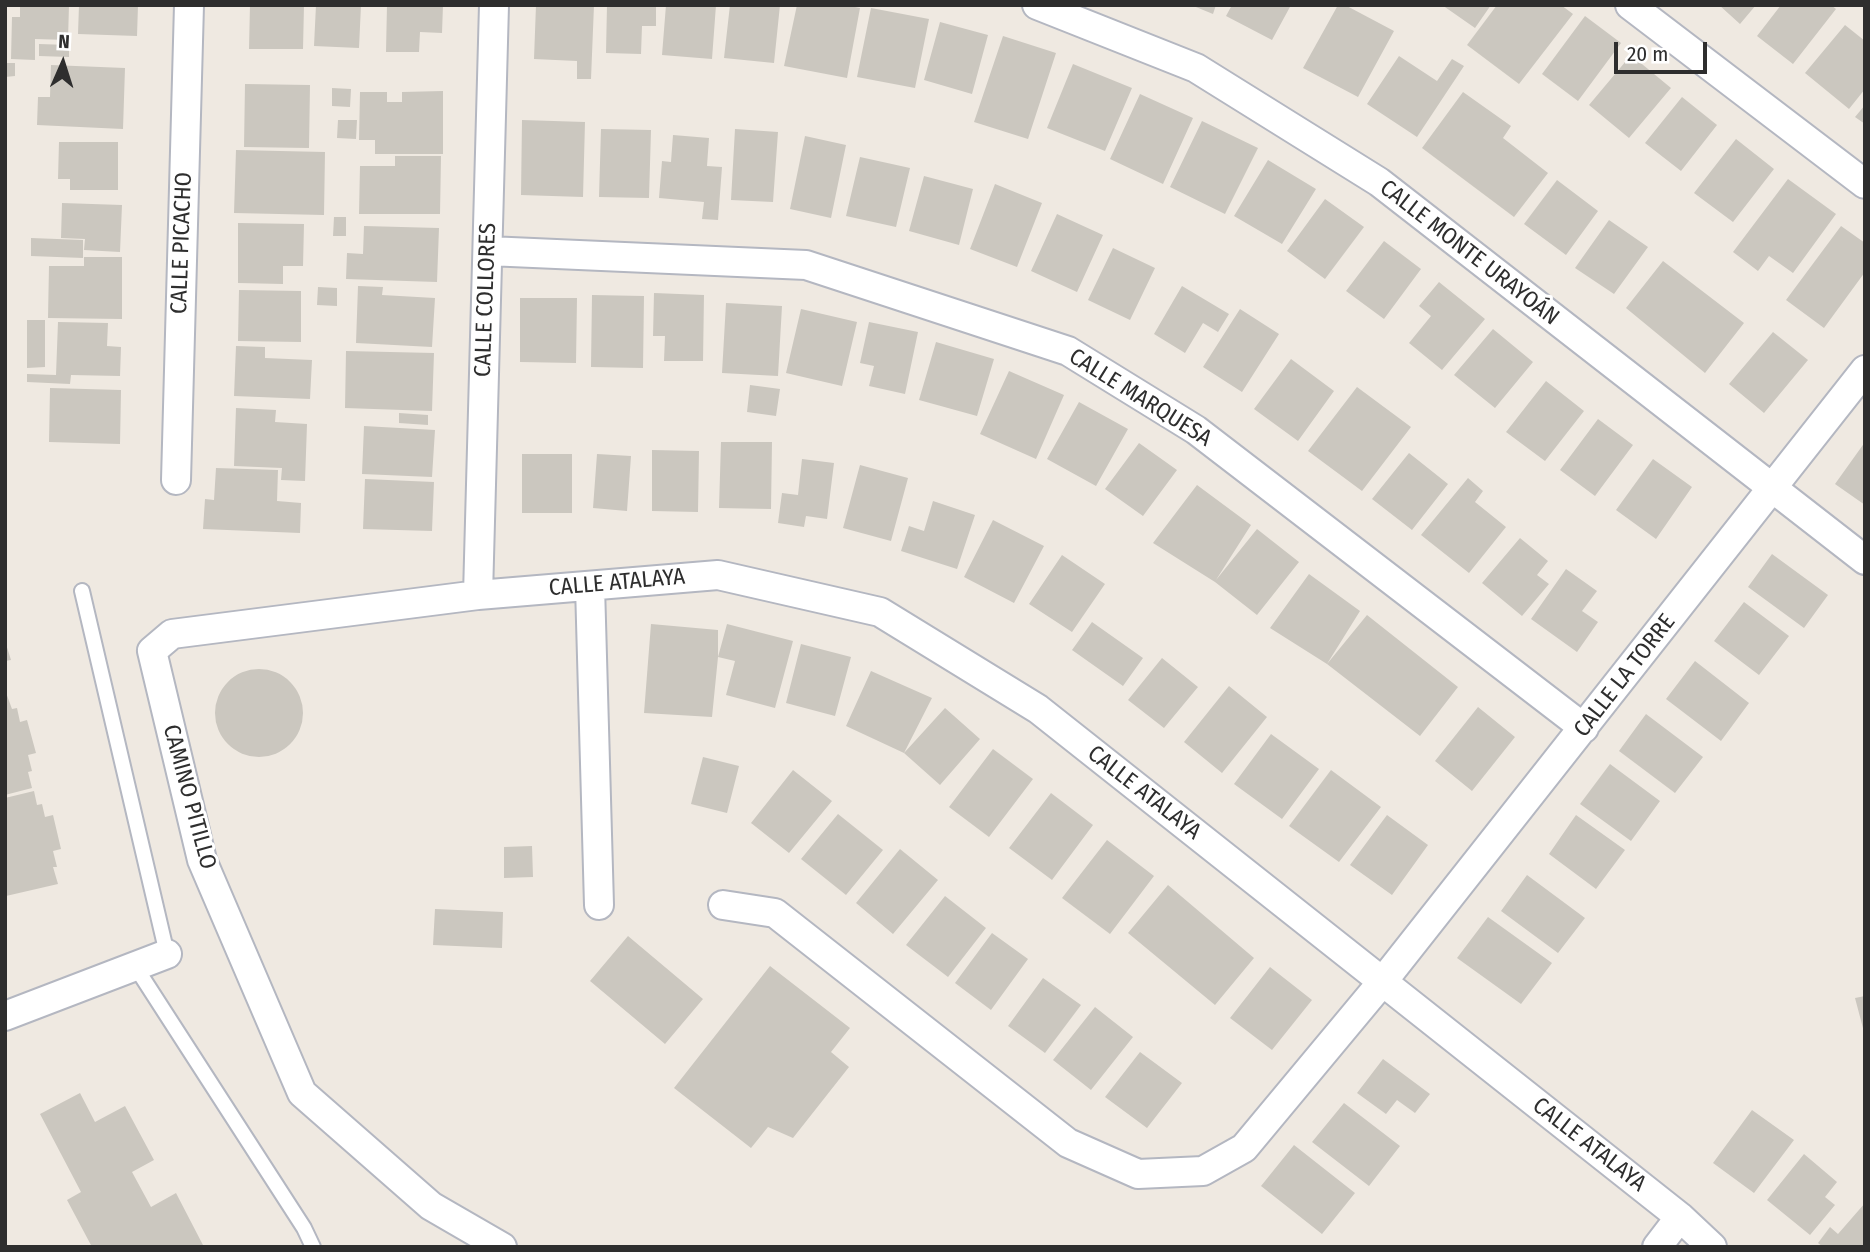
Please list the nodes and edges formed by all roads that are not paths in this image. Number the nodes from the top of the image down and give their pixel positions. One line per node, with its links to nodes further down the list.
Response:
1 (189, 5): 8 (street, CALLE PICACHO)
2 (494, 5): 6 (street, CALLE COLLORES)
3 (1037, 5): 9 (street, CALLE MONTE URAYOÁN)
4 (1630, 5): 5 (street)
5 (1865, 184)
6 (488, 251): 13 (street, CALLE COLLORES); 14 (street, CALLE MARQUESA)
7 (1865, 370): 9 (street, CALLE LA TORRE)
8 (176, 480)
9 (1772, 488): 10 (street, CALLE MONTE URAYOÁN); 14 (street, CALLE LA TORRE)
10 (1865, 560)
11 (590, 586): 13 (street, CALLE ATALAYA); 15 (street); 19 (street, CALLE ATALAYA)
12 (82, 591): 17 (lane)
13 (478, 594): 23 (street, CAMINO PITILLO)
14 (1584, 728): 19 (street, CALLE LA TORRE)
15 (599, 905)
16 (723, 905): 19 (street, CALLE LA TORRE)
17 (167, 954): 18 (street)
18 (135, 966): 20 (street); 22 (lane)
19 (1383, 981): 21 (street, CALLE ATALAYA)
20 (5, 1016)
21 (1679, 1217): 24 (street); 25 (street, CALLE ATALAYA)
22 (313, 1247)
23 (502, 1247)
24 (1657, 1247)
25 (1712, 1247)

